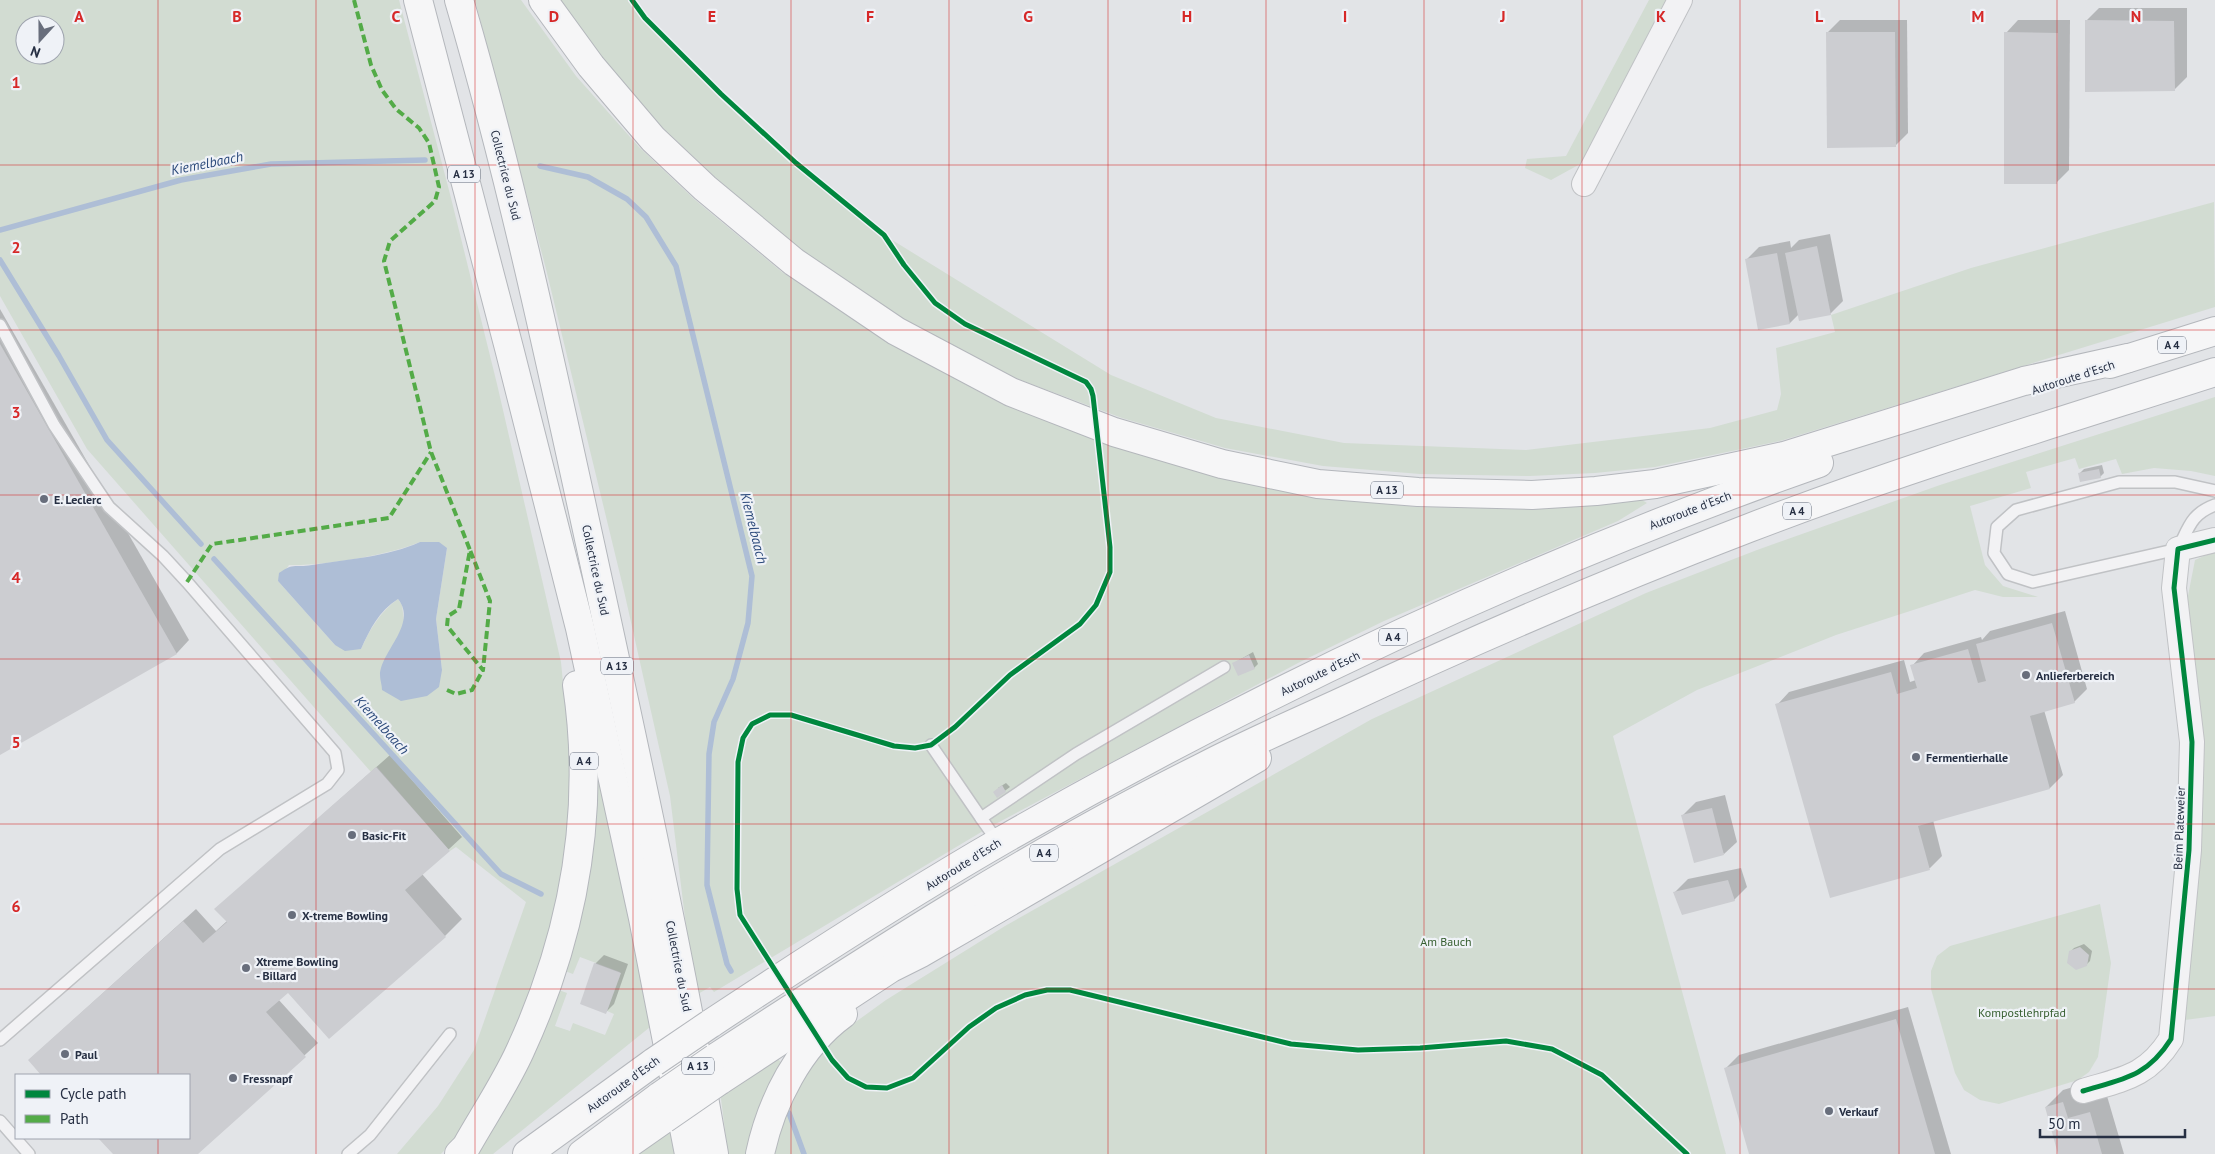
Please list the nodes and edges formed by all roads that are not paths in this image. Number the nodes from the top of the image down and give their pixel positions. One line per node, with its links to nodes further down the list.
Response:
1 (418, 0): 8 (highway, A 13)
2 (459, 0): 29 (highway, Collectrice du Sud / A 13)
3 (543, 0): 9 (highway, A 13)
4 (1680, 0): 5 (street)
5 (1584, 184)
6 (0, 325): 22 (lane)
7 (2215, 331): 9 (highway, Autoroute d'Esch / A 4)
8 (510, 348): 29 (highway, A 4); 32 (highway, A 4)
9 (2128, 358): 19 (highway, Autoroute d'Esch / A 4)
10 (2215, 372): 16 (highway, A 4)
11 (2215, 491): 14 (lane)
12 (2215, 505): 14 (lane)
13 (2215, 540): 14 (street)
14 (2178, 549): 24 (street, Beim Plateweier)
15 (1224, 667): 18 (lane)
16 (1390, 680): 20 (highway, A 4); 23 (highway, A 4)
17 (931, 745): 18 (lane)
18 (981, 818): 19 (lane)
19 (998, 842): 33 (highway, Autoroute d'Esch / A 4, bridge)
20 (921, 953): 23 (highway, A 4); 36 (highway, A 4)
21 (450, 1034): 31 (lane)
22 (0, 1040)
23 (717, 1069): 25 (highway, A 4, bridge)
24 (2083, 1091)
25 (662, 1107): 34 (highway, A 4); 35 (highway, A 4)
26 (0, 1121): 27 (lane)
27 (15, 1138)
28 (16, 1139): 30 (lane)
29 (705, 1151)
30 (29, 1154)
31 (348, 1154)
32 (460, 1154)
33 (527, 1154)
34 (582, 1154)
35 (614, 1154)
36 (760, 1154)

